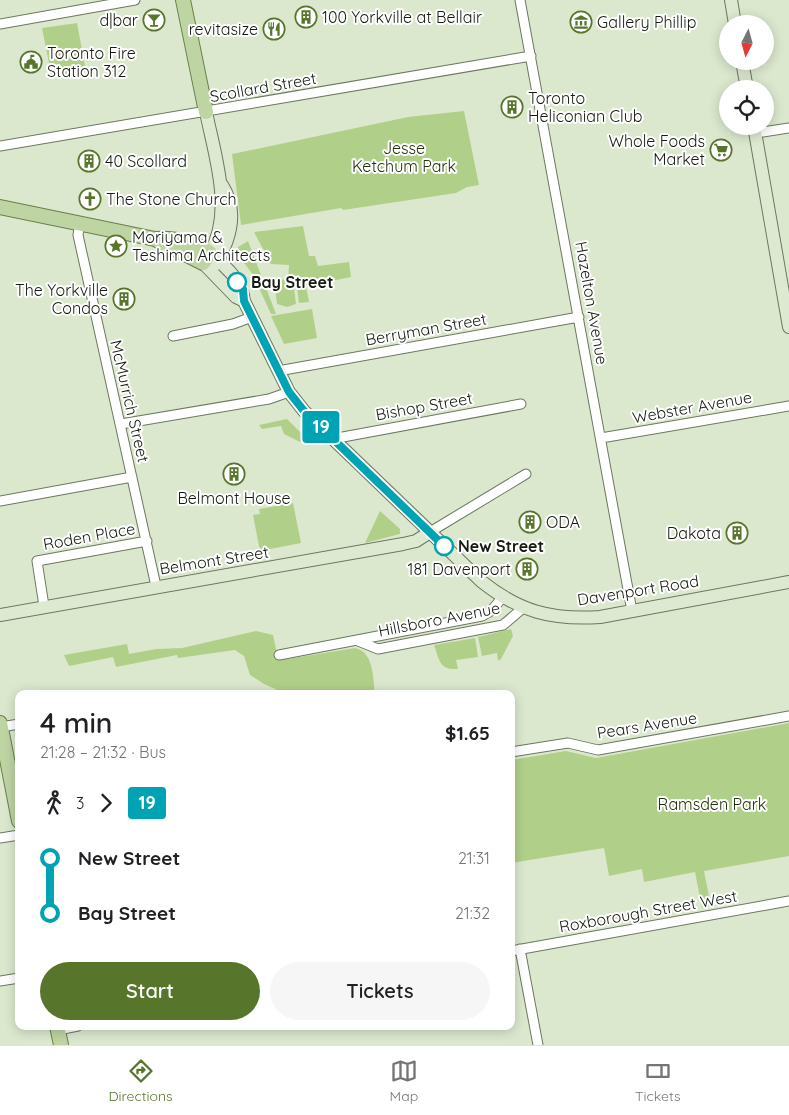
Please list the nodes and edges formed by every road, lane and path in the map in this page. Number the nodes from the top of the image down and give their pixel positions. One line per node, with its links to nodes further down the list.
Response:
1 (134, 0): 6 (street)
2 (183, 0): 8 (main road)
3 (520, 0): 7 (street, Hazelton Avenue)
4 (731, 0): 5 (main road)
5 (734, 15)
6 (0, 24)
7 (531, 56): 8 (street, Scollard Street); 17 (street, Hazelton Avenue)
8 (206, 112): 12 (street, Scollard Street); 15 (main road)
9 (789, 128): 10 (street)
10 (774, 129)
11 (756, 135): 18 (main road)
12 (0, 146)
13 (0, 206): 14 (main road, Davenport Road)
14 (80, 222): 15 (main road, Davenport Road); 24 (street, McMurrich Street)
15 (211, 262): 16 (main road, Davenport Road)
16 (252, 317): 19 (street); 20 (main road, Davenport Road)
17 (579, 317): 20 (street, Berryman Street); 25 (street, Hazelton Avenue)
18 (789, 326)
19 (173, 336)
20 (278, 371): 21 (main road, Davenport Road)
21 (289, 392): 24 (street); 26 (main road, Davenport Road)
22 (521, 404): 26 (street, Bishop Street)
23 (789, 406): 25 (street, Webster Avenue)
24 (121, 424): 28 (street, McMurrich Street)
25 (601, 438): 37 (street, Hazelton Avenue)
26 (332, 439): 30 (main road, Davenport Road)
27 (526, 474): 30 (street)
28 (132, 477): 29 (street); 31 (street, McMurrich Street)
29 (0, 501)
30 (430, 532): 33 (main road, Belmont Street); 34 (main road, Davenport Road)
31 (147, 541): 33 (street, McMurrich Street); 35 (street, Roden Place)
32 (789, 582): 37 (main road, Davenport Road)
33 (156, 586): 35 (main road, Belmont Street)
34 (502, 598): 36 (main road, Davenport Road); 39 (street, Hillsboro Avenue)
35 (44, 606): 38 (main road, Belmont Street)
36 (523, 608): 37 (main road, Davenport Road); 39 (street, Hillsboro Avenue)
37 (632, 611)
38 (0, 615)
39 (358, 641): 40 (street, Hillsboro Avenue)
40 (279, 654)
41 (789, 716): 44 (street, Pears Avenue)
42 (15, 724): 43 (street)
43 (0, 725): 45 (main road)
44 (515, 751)
45 (15, 801)
46 (15, 835): 47 (street)
47 (0, 838)
48 (789, 901): 49 (street, Roxborough Street West)
49 (515, 950): 54 (street)
50 (15, 979): 51 (street)
51 (0, 981)
52 (58, 1030): 53 (main road)
53 (61, 1045)
54 (538, 1045)

